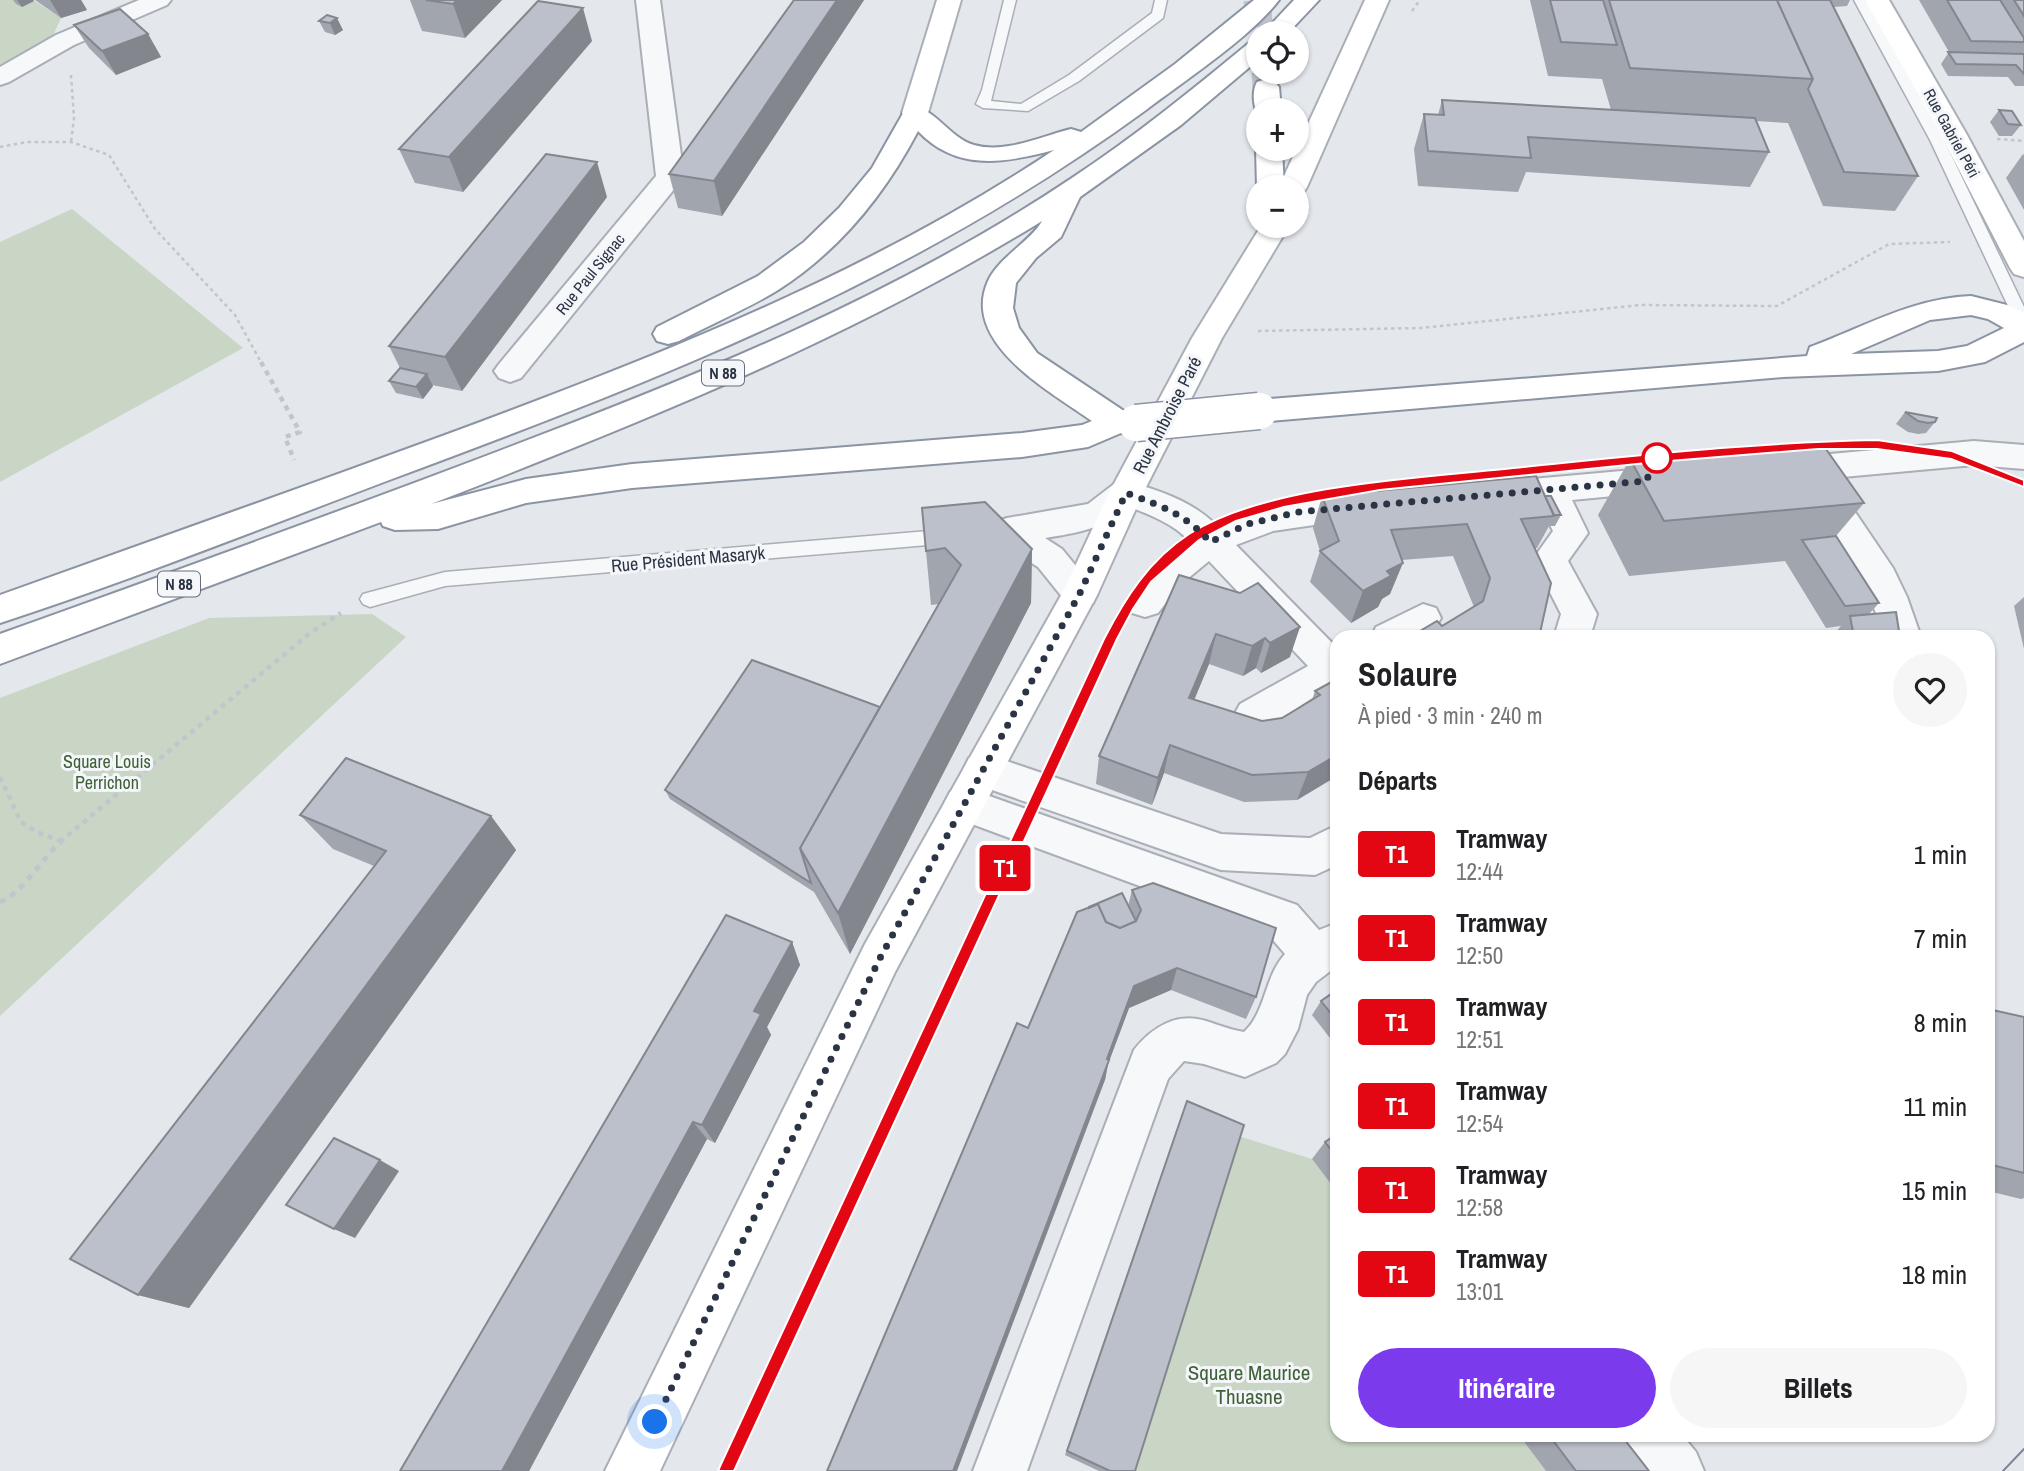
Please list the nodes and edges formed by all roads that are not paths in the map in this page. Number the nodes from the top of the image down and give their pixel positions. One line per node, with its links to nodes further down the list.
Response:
1 (159, 0): 13 (street)
2 (648, 0): 18 (street)
3 (949, 0): 14 (main road)
4 (1010, 0): 5 (lane)
5 (1160, 0)
6 (1266, 0): 15 (main road, N 88)
7 (1307, 0): 11 (main road)
8 (1377, 0): 17 (main road)
9 (1860, 0): 22 (lane)
10 (1877, 0): 21 (main road, Rue Gabriel Péri)
11 (1287, 21)
12 (1246, 58): 19 (main road, N 88)
13 (0, 77)
14 (915, 113): 15 (main road); 25 (main road)
15 (1107, 127): 25 (main road, N 88)
16 (694, 144): 18 (street, Rue Paul Signac)
17 (1298, 175)
18 (670, 177): 24 (street, Rue Paul Signac)
19 (1070, 190): 26 (main road); 35 (main road, N 88)
20 (1267, 238): 32 (main road, Rue Ambroise Paré)
21 (2024, 268)
22 (2024, 327): 23 (main road); 23 (main road)
23 (1783, 367): 26 (main road, bridge)
24 (510, 371)
25 (618, 382): 41 (main road, N 88)
26 (1127, 422): 35 (main road)
27 (2024, 457): 28 (street)
28 (1755, 472)
29 (1700, 477): 31 (street)
30 (1823, 487): 45 (street)
31 (1550, 490): 33 (street); 44 (street)
32 (1126, 493): 37 (street); 38 (main road, Rue Ambroise Paré); 38 (street)
33 (1457, 498)
34 (1404, 503): 37 (street)
35 (358, 518): 46 (main road, N 88)
36 (968, 534): 39 (lane, Rue Président Masaryk)
37 (1210, 542): 40 (street); 47 (street)
38 (1080, 593): 50 (main road, Rue Ambroise Paré)
39 (370, 599)
40 (1145, 603)
41 (0, 609)
42 (1423, 618): 43 (street)
43 (1402, 630)
44 (1574, 630)
45 (1902, 630)
46 (0, 649)
47 (1330, 663)
48 (1330, 672): 49 (street)
49 (1253, 715)
50 (974, 787): 51 (street); 52 (street); 54 (main road, Rue Ambroise Paré)
51 (1330, 847)
52 (1326, 950): 55 (street)
53 (1654, 1442): 56 (street)
54 (632, 1471)
55 (1000, 1471)
56 (1677, 1471)

